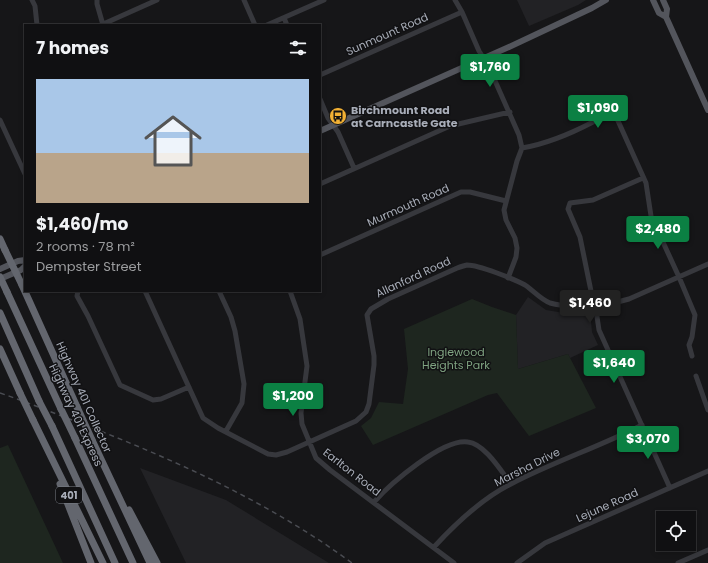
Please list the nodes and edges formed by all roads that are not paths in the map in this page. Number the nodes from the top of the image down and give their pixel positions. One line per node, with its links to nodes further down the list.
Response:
1 (32, 0): 13 (street)
2 (97, 0): 14 (street)
3 (157, 0): 15 (street)
4 (244, 0): 16 (street)
5 (324, 0): 12 (street)
6 (455, 0): 10 (street)
7 (606, 0): 19 (main road)
8 (653, 0): 11 (main road)
9 (663, 0): 11 (main road)
10 (462, 12): 19 (street); 20 (street, Sunmount Road)
11 (666, 17): 22 (main road)
12 (284, 18): 17 (street); 18 (street)
13 (37, 24)
14 (102, 24)
15 (104, 24)
16 (255, 24)
17 (269, 24)
18 (287, 24)
19 (484, 58): 23 (street); 25 (main road)
20 (321, 75)
21 (321, 101): 25 (street)
22 (708, 110)
23 (510, 112): 27 (street); 28 (street)
24 (0, 120): 29 (street)
25 (333, 125): 26 (main road); 28 (street)
26 (321, 131)
27 (522, 148): 30 (street); 32 (street)
28 (354, 168): 31 (street)
29 (24, 172)
30 (643, 178): 39 (street); 48 (street)
31 (321, 184)
32 (506, 200): 34 (street, Murmouth Road); 41 (street)
33 (0, 239): 42 (highway, Highway 401 Collector, bridge)
34 (321, 255)
35 (24, 260): 38 (main road)
36 (708, 264): 39 (street, Allanford Road)
37 (24, 267): 40 (main road)
38 (0, 269)
39 (679, 277): 48 (street, Allanford Road); 51 (street)
40 (0, 278): 69 (highway, Highway 401 Express / 401, bridge)
41 (508, 278): 48 (street, Allanford Road); 58 (street, Allanford Road)
42 (24, 290)
43 (25, 292): 62 (highway, Highway 401 Collector, bridge)
44 (78, 292): 53 (street)
45 (145, 292): 53 (street, Allanford Road)
46 (219, 292): 57 (street)
47 (290, 292): 58 (street, Earlton Road)
48 (594, 304): 56 (street)
49 (0, 313): 68 (highway, 401, bridge)
50 (0, 349): 55 (highway, 401, bridge)
51 (692, 356)
52 (696, 376): 54 (street)
53 (189, 388): 57 (street, Allanford Road)
54 (708, 410)
55 (35, 424): 66 (highway); 67 (highway, 401)
56 (642, 425): 60 (street, Marsha Drive); 61 (street)
57 (226, 431): 58 (street, Allanford Road)
58 (309, 442): 63 (street, Earlton Road)
59 (708, 471): 61 (street, Lejune Road)
60 (511, 484): 63 (street); 64 (street, Marsha Drive)
61 (670, 488): 73 (street, Lejune Road)
62 (116, 494): 70 (highway, Highway 401 Collector); 71 (highway)
63 (374, 502): 64 (street, Earlton Road)
64 (434, 547): 72 (street, Earlton Road)
65 (708, 550): 74 (street)
66 (91, 563)
67 (103, 563)
68 (115, 563)
69 (133, 563)
70 (150, 563)
71 (157, 563)
72 (454, 563)
73 (517, 563)
74 (678, 563)

